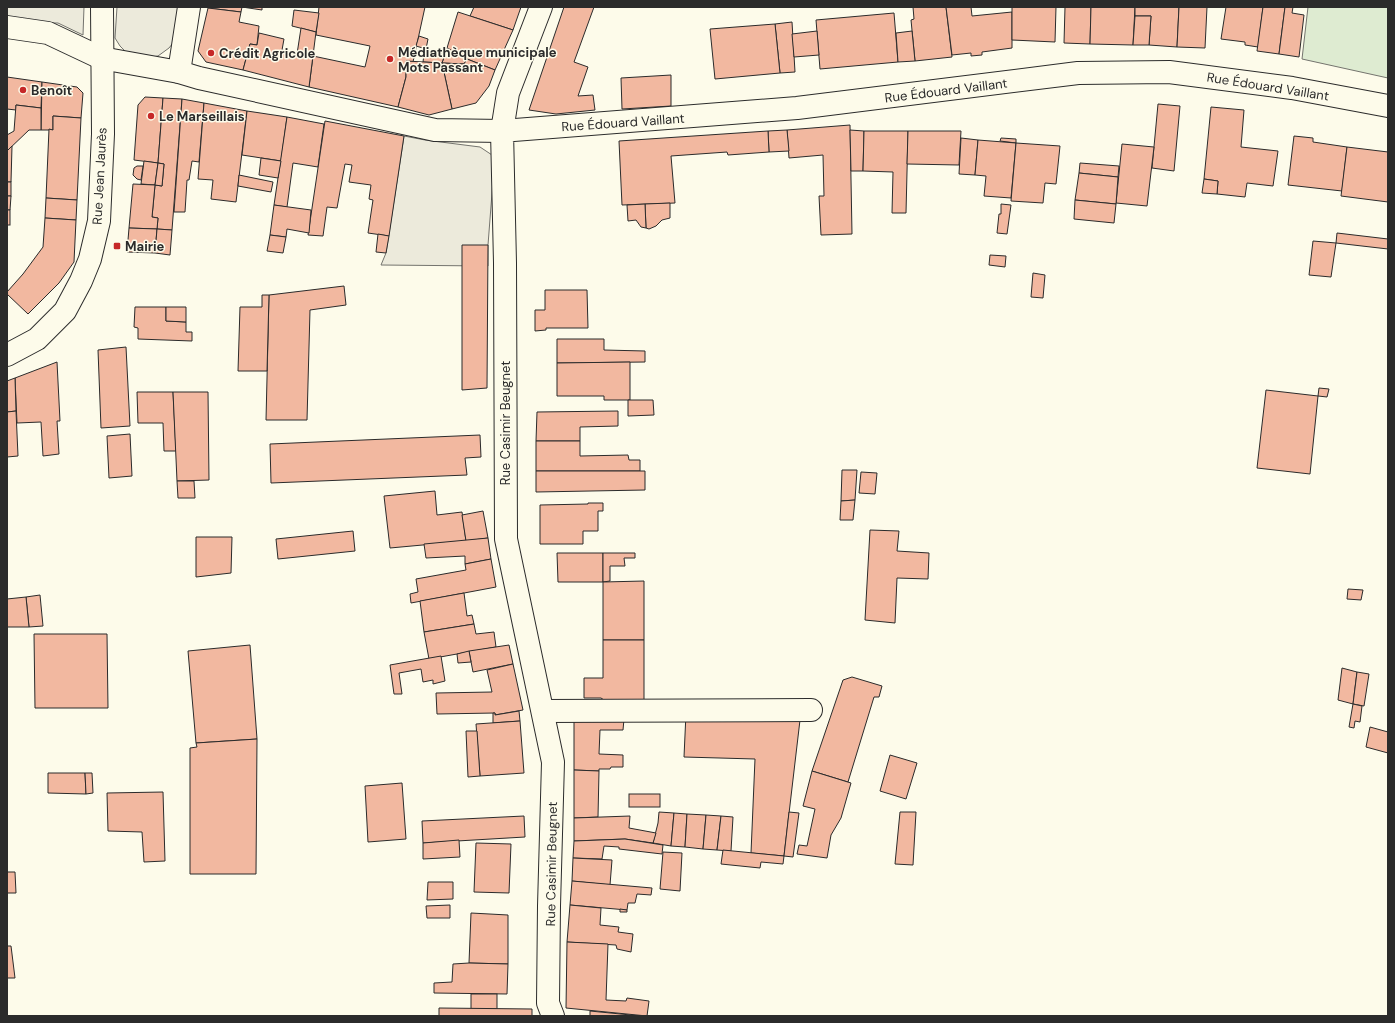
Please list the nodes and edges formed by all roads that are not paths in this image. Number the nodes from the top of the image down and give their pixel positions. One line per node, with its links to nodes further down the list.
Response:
1 (102, 7): 5 (street, Rue Jean Jaurès)
2 (189, 7): 6 (street)
3 (541, 7): 8 (street, Rue Casimir Beugnet)
4 (7, 27): 5 (street, Rue Édouard Vaillant)
5 (101, 58): 6 (street, Rue Édouard Vaillant); 9 (street, Rue Jean Jaurès)
6 (179, 72): 8 (street, Rue Édouard Vaillant)
7 (1388, 106): 8 (street, Rue Édouard Vaillant)
8 (502, 132): 11 (street, Rue Casimir Beugnet)
9 (7, 354)
10 (811, 710): 11 (street)
11 (543, 712): 12 (street, Rue Casimir Beugnet)
12 (553, 1016)

